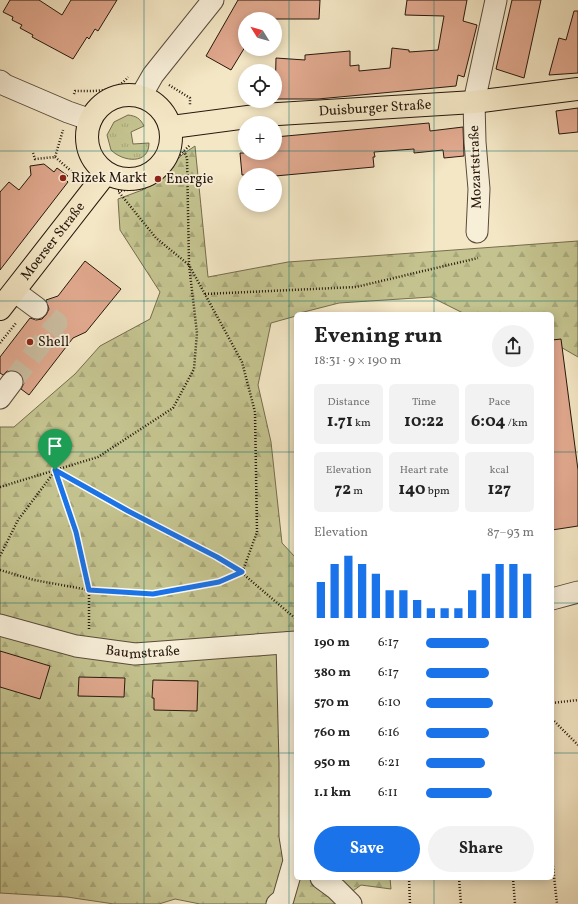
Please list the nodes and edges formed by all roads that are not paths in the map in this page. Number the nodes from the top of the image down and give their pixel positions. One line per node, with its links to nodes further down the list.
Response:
1 (213, 0): 5 (street)
2 (496, 0): 6 (street, Mozartstraße)
3 (2, 86): 7 (street)
4 (578, 90): 6 (main road, Duisburger Straße)
5 (141, 96): 7 (main road); 8 (main road)
6 (474, 102): 8 (main road, Duisburger Straße); 10 (street, Mozartstraße)
7 (91, 120): 9 (main road)
8 (172, 127): 9 (main road)
9 (112, 182): 11 (main road, Moerser Straße)
10 (477, 232)
11 (14, 291): 12 (street); 13 (main road, Moerser Straße)
12 (37, 308)
13 (0, 309)
14 (578, 592): 15 (street)
15 (554, 598)
16 (0, 625): 17 (street, Baumstraße)
17 (292, 643): 18 (street, Baumstraße)
18 (294, 856)
19 (294, 864): 21 (street, Baumstraße)
20 (324, 880): 22 (street)
21 (277, 904)
22 (351, 904)

